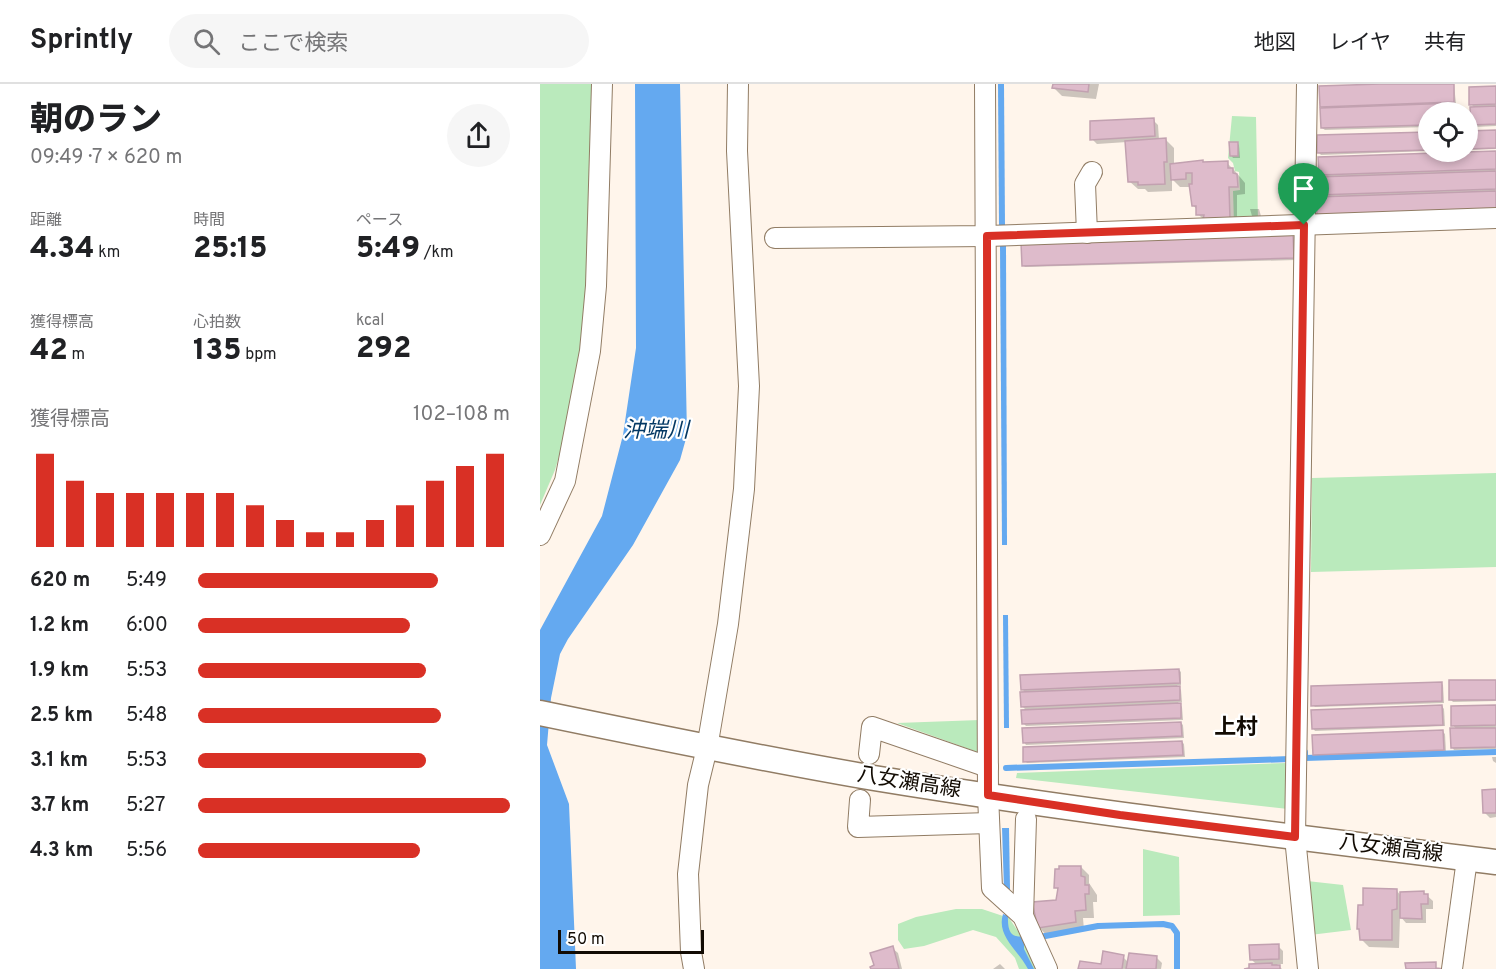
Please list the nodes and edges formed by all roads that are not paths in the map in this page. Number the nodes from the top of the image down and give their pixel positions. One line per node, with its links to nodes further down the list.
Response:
1 (602, 84): 11 (street)
2 (738, 84): 13 (street)
3 (985, 84): 9 (street)
4 (1307, 84): 7 (street)
5 (1092, 172): 8 (street)
6 (1496, 218): 7 (street)
7 (1304, 225): 8 (street); 20 (street)
8 (1087, 232): 9 (street)
9 (987, 236): 10 (street); 15 (street)
10 (775, 238)
11 (540, 536)
12 (540, 713): 13 (main road, 八女瀬高線)
13 (704, 747): 16 (main road, 八女瀬高線); 24 (street)
14 (868, 754): 15 (street)
15 (988, 767): 16 (street)
16 (988, 795): 19 (street); 20 (main road, 八女瀬高線)
17 (860, 800): 19 (street)
18 (1026, 819): 23 (street)
19 (989, 823): 23 (street)
20 (1295, 837): 21 (main road, 八女瀬高線); 26 (street)
21 (1467, 859): 22 (main road, 八女瀬高線); 27 (street)
22 (1496, 862)
23 (1023, 916): 25 (street)
24 (694, 969)
25 (1047, 969)
26 (1308, 969)
27 (1452, 969)

